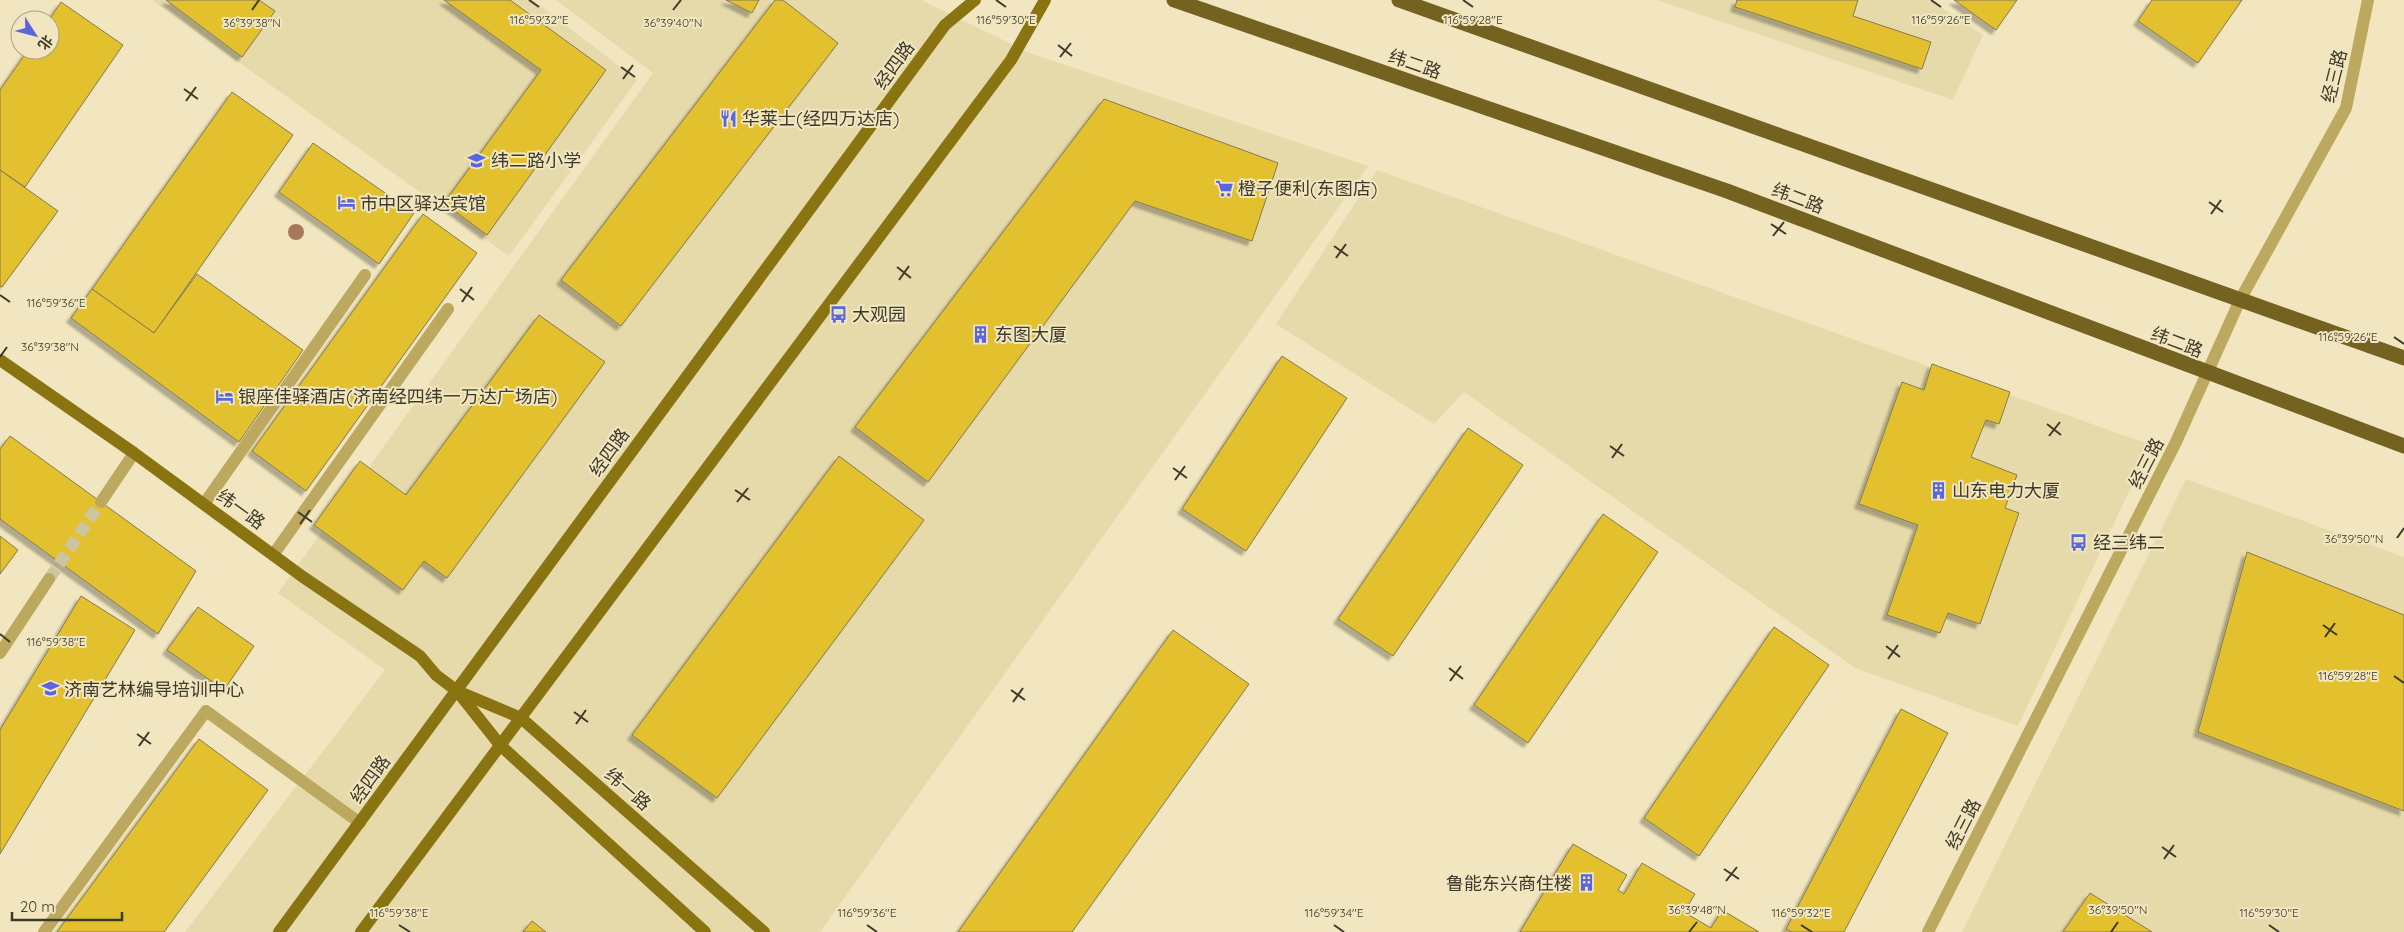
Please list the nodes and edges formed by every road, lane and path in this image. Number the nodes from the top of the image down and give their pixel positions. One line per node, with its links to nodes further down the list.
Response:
1 (975, 0): 19 (main road, 经四路)
2 (1045, 0): 20 (main road)
3 (1174, 0): 11 (highway, 纬二路)
4 (1399, 0): 7 (highway)
5 (2368, 0): 7 (street, 经三路)
6 (366, 275): 15 (street)
7 (2240, 300): 9 (highway); 11 (street, 经三路)
8 (448, 309): 16 (street)
9 (2404, 358)
10 (0, 360): 13 (main road, 纬一路)
11 (2208, 373): 12 (highway, 纬二路); 28 (street, 经三路)
12 (2404, 446)
13 (134, 453): 14 (street); 15 (main road, 纬一路)
14 (101, 502)
15 (204, 504): 16 (main road, 纬一路)
16 (273, 555): 19 (main road, 纬一路)
17 (49, 579): 18 (street)
18 (0, 653)
19 (457, 691): 20 (main road, 纬一路); 21 (main road, 纬一路); 22 (main road, 经四路)
20 (520, 718): 21 (main road); 27 (main road, 纬一路)
21 (500, 745): 25 (main road); 26 (main road, 纬一路)
22 (360, 823): 23 (street); 24 (main road, 经四路)
23 (44, 932)
24 (279, 932)
25 (361, 932)
26 (705, 932)
27 (764, 932)
28 (1928, 932)

